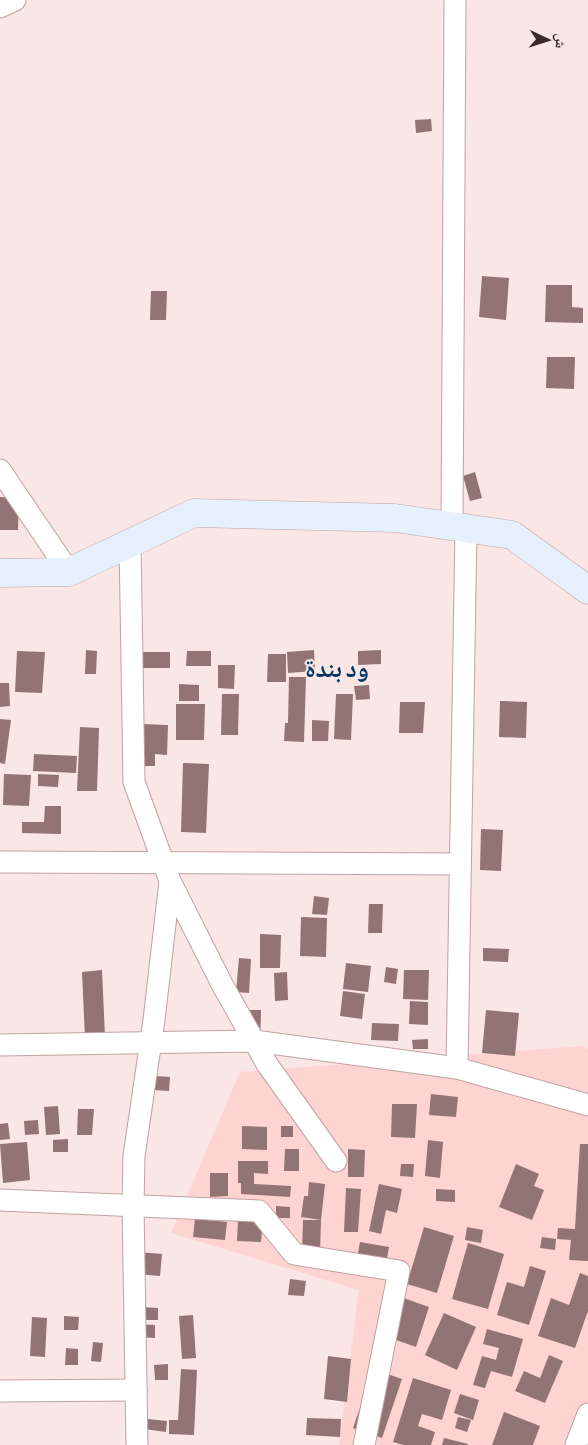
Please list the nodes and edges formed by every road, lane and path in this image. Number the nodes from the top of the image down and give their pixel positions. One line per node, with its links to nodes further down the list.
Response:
1 (15, 0): 3 (street)
2 (455, 0): 5 (street)
3 (0, 7)
4 (0, 470): 7 (street)
5 (459, 527): 6 (street); 9 (street); 11 (street)
6 (130, 543): 7 (street); 12 (street)
7 (69, 572): 8 (street)
8 (0, 573)
9 (588, 590)
10 (0, 862): 12 (street)
11 (460, 864): 12 (street); 16 (street)
12 (166, 872): 13 (street); 14 (street)
13 (254, 1041): 14 (street); 16 (street); 18 (street)
14 (151, 1042): 15 (street); 20 (street)
15 (0, 1045)
16 (457, 1068): 17 (street)
17 (588, 1105)
18 (336, 1161)
19 (0, 1200): 20 (street)
20 (133, 1205): 21 (street); 25 (street)
21 (136, 1390): 22 (street); 24 (street)
22 (0, 1391)
23 (588, 1414): 26 (street)
24 (137, 1445)
25 (364, 1445)
26 (576, 1445)

